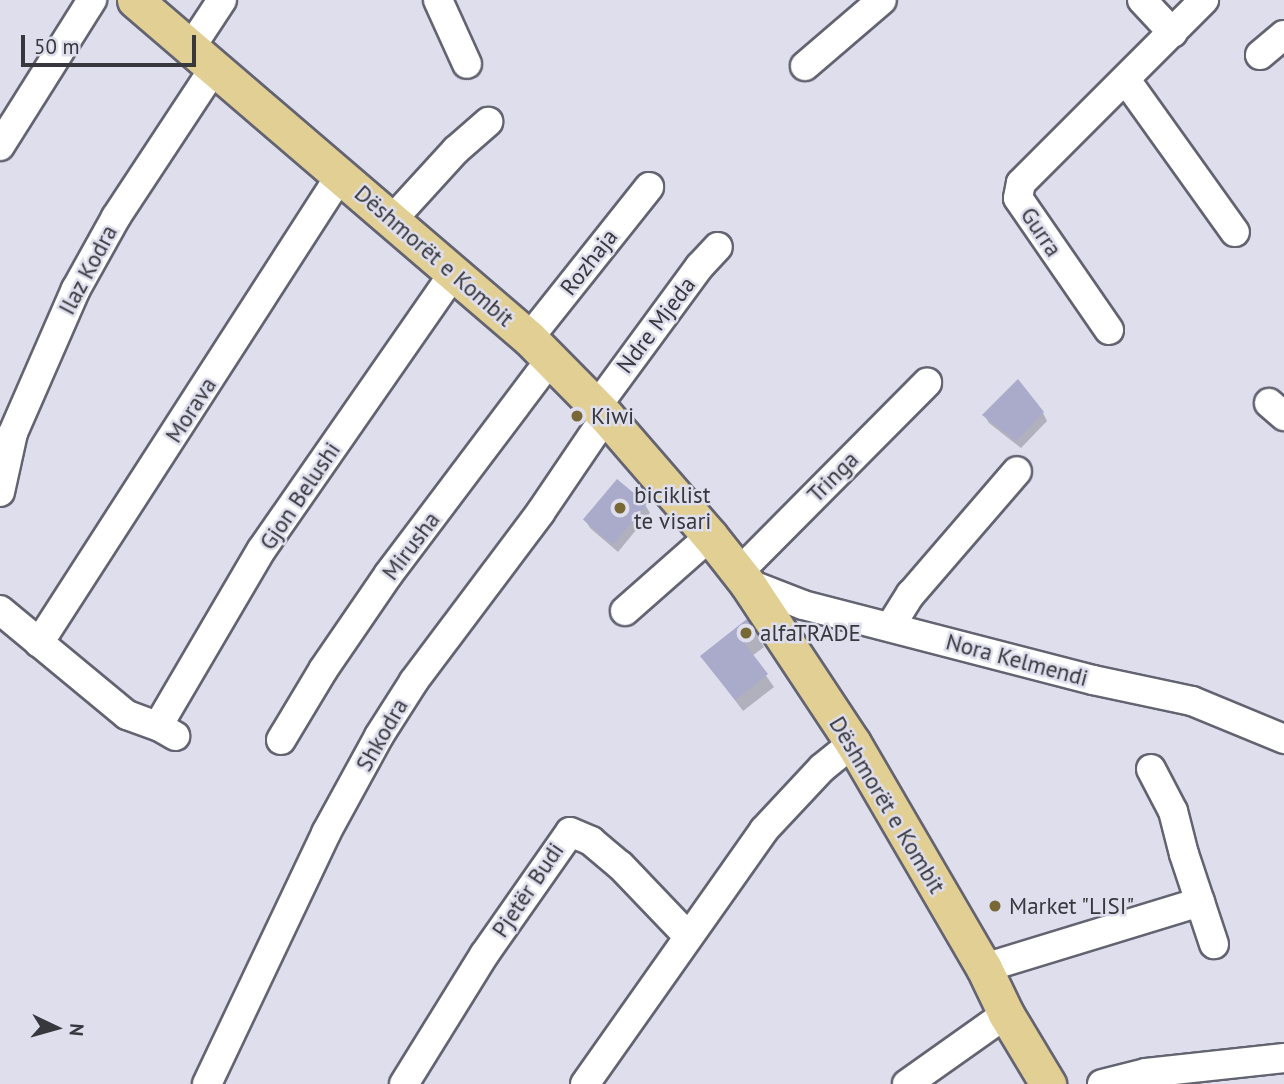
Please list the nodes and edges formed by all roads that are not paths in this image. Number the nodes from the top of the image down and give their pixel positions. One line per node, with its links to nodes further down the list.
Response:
1 (92, 0): 16 (street)
2 (135, 0): 11 (main road, Dëshmorët e Kombit)
3 (222, 0): 11 (street, Ilaz Kodra)
4 (883, 0): 13 (street)
5 (1142, 0): 8 (street)
6 (1204, 0): 8 (street, Gurra)
7 (447, 2): 12 (street)
8 (1173, 33): 14 (street, Gurra)
9 (1284, 35): 10 (street)
10 (1260, 55)
11 (203, 57): 17 (main road, Dëshmorët e Kombit); 27 (street, Ilaz Kodra)
12 (467, 64)
13 (805, 66)
14 (1126, 79): 20 (street); 23 (street, Gurra)
15 (488, 122): 19 (street)
16 (0, 146)
17 (340, 176): 19 (main road, Dëshmorët e Kombit); 35 (street, Morava)
18 (649, 187): 24 (street, Rozhaja)
19 (392, 220): 22 (main road, Dëshmorët e Kombit)
20 (1234, 232)
21 (719, 247): 26 (street, Ndre Mjeda)
22 (454, 273): 24 (main road, Dëshmorët e Kombit); 35 (street, Gjon Belushi)
23 (1109, 330)
24 (540, 349): 26 (main road, Dëshmorët e Kombit); 37 (street, Mirusha)
25 (927, 383): 31 (street, Tringa)
26 (602, 411): 30 (main road, Dëshmorët e Kombit); 46 (street, Shkodra)
27 (3, 460): 29 (street, Ilaz Kodra)
28 (1017, 471): 34 (street)
29 (0, 492)
30 (710, 536): 31 (main road, Dëshmorët e Kombit); 33 (street)
31 (743, 578): 34 (street, Nora Kelmendi); 38 (main road, Dëshmorët e Kombit)
32 (0, 610): 35 (street)
33 (625, 611)
34 (890, 626): 36 (street, Nora Kelmendi)
35 (39, 643)
36 (1284, 739)
37 (281, 740)
38 (853, 743): 41 (street); 43 (main road, Dëshmorët e Kombit)
39 (1150, 769): 40 (street)
40 (1200, 902): 42 (street); 43 (street)
41 (687, 935): 47 (street, Pjetër Budi); 48 (street)
42 (1214, 944)
43 (984, 968): 44 (main road, Dëshmorët e Kombit)
44 (1006, 1014): 49 (street); 50 (main road, Dëshmorët e Kombit)
45 (1284, 1058): 51 (street)
46 (207, 1084)
47 (404, 1084)
48 (585, 1084)
49 (907, 1084)
50 (1048, 1084)
51 (1102, 1084)

